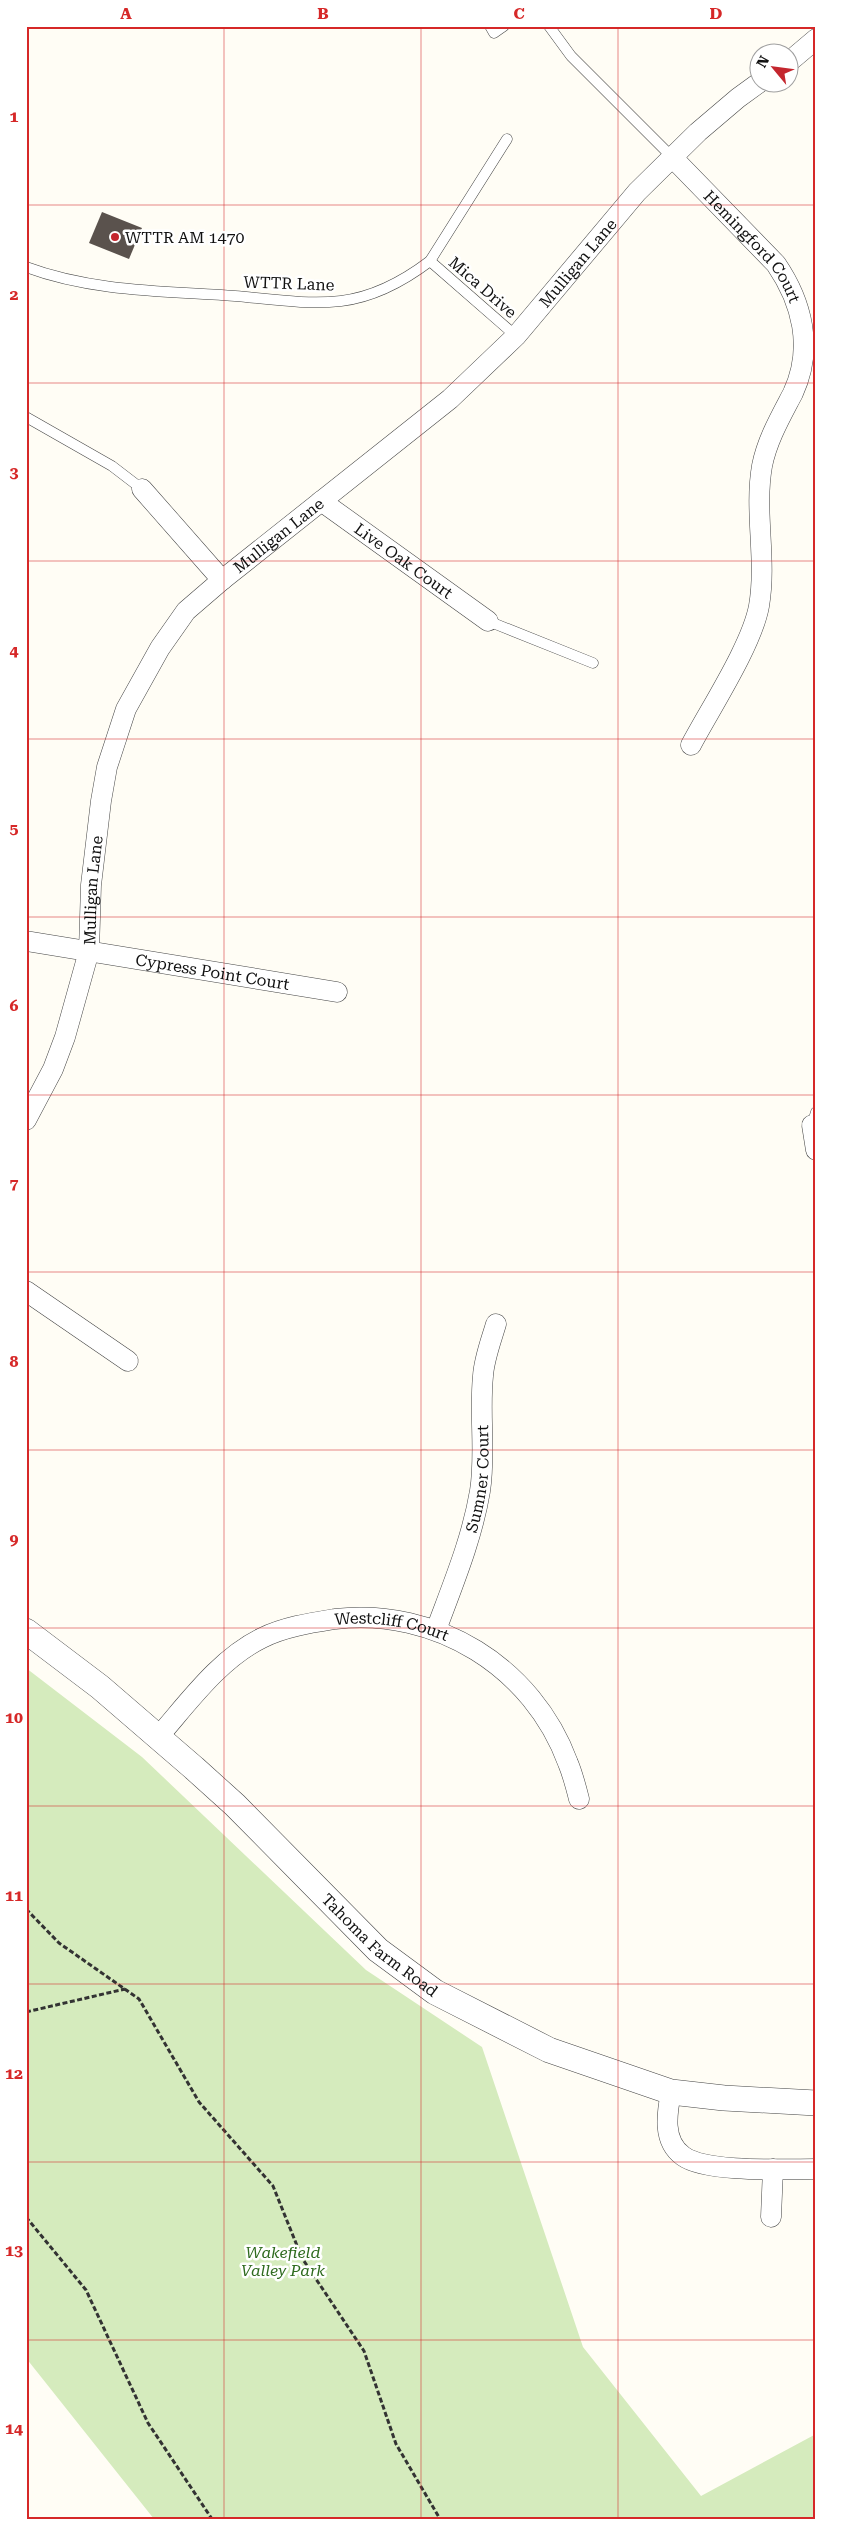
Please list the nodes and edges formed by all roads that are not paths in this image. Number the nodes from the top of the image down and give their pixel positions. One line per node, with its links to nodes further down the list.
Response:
1 (490, 26): 2 (lane)
2 (504, 26)
3 (549, 26): 8 (lane)
4 (816, 39): 5 (street)
5 (800, 53)
6 (750, 89): 8 (street, Mulligan Lane)
7 (507, 140): 9 (lane, WTTR Lane)
8 (672, 157): 11 (street, Mulligan Lane); 18 (street, Hemingford Court)
9 (430, 261): 10 (lane, WTTR Lane); 11 (lane, Mica Drive)
10 (26, 267)
11 (516, 336): 14 (street, Mulligan Lane)
12 (26, 417): 13 (lane)
13 (142, 489): 15 (street)
14 (321, 501): 15 (street, Mulligan Lane); 16 (street, Live Oak Court)
15 (222, 580): 20 (street, Mulligan Lane)
16 (488, 621): 17 (lane)
17 (593, 663)
18 (690, 745)
19 (26, 941): 20 (street, Cypress Point Court)
20 (89, 951): 21 (street, Cypress Point Court); 23 (street, Mulligan Lane)
21 (337, 992)
22 (814, 1118): 24 (street)
23 (26, 1120)
24 (816, 1150)
25 (26, 1291): 27 (street)
26 (496, 1324): 28 (street, Sumner Court)
27 (128, 1361)
28 (436, 1630): 30 (street, Westcliff Court); 31 (street, Westcliff Court)
29 (26, 1631): 30 (street, Tahoma Farm Road)
30 (158, 1737): 32 (street, Tahoma Farm Road)
31 (579, 1799)
32 (671, 2092): 33 (street, Tahoma Farm Road); 34 (street)
33 (816, 2103)
34 (773, 2168): 35 (street); 36 (street)
35 (816, 2169)
36 (771, 2216)

